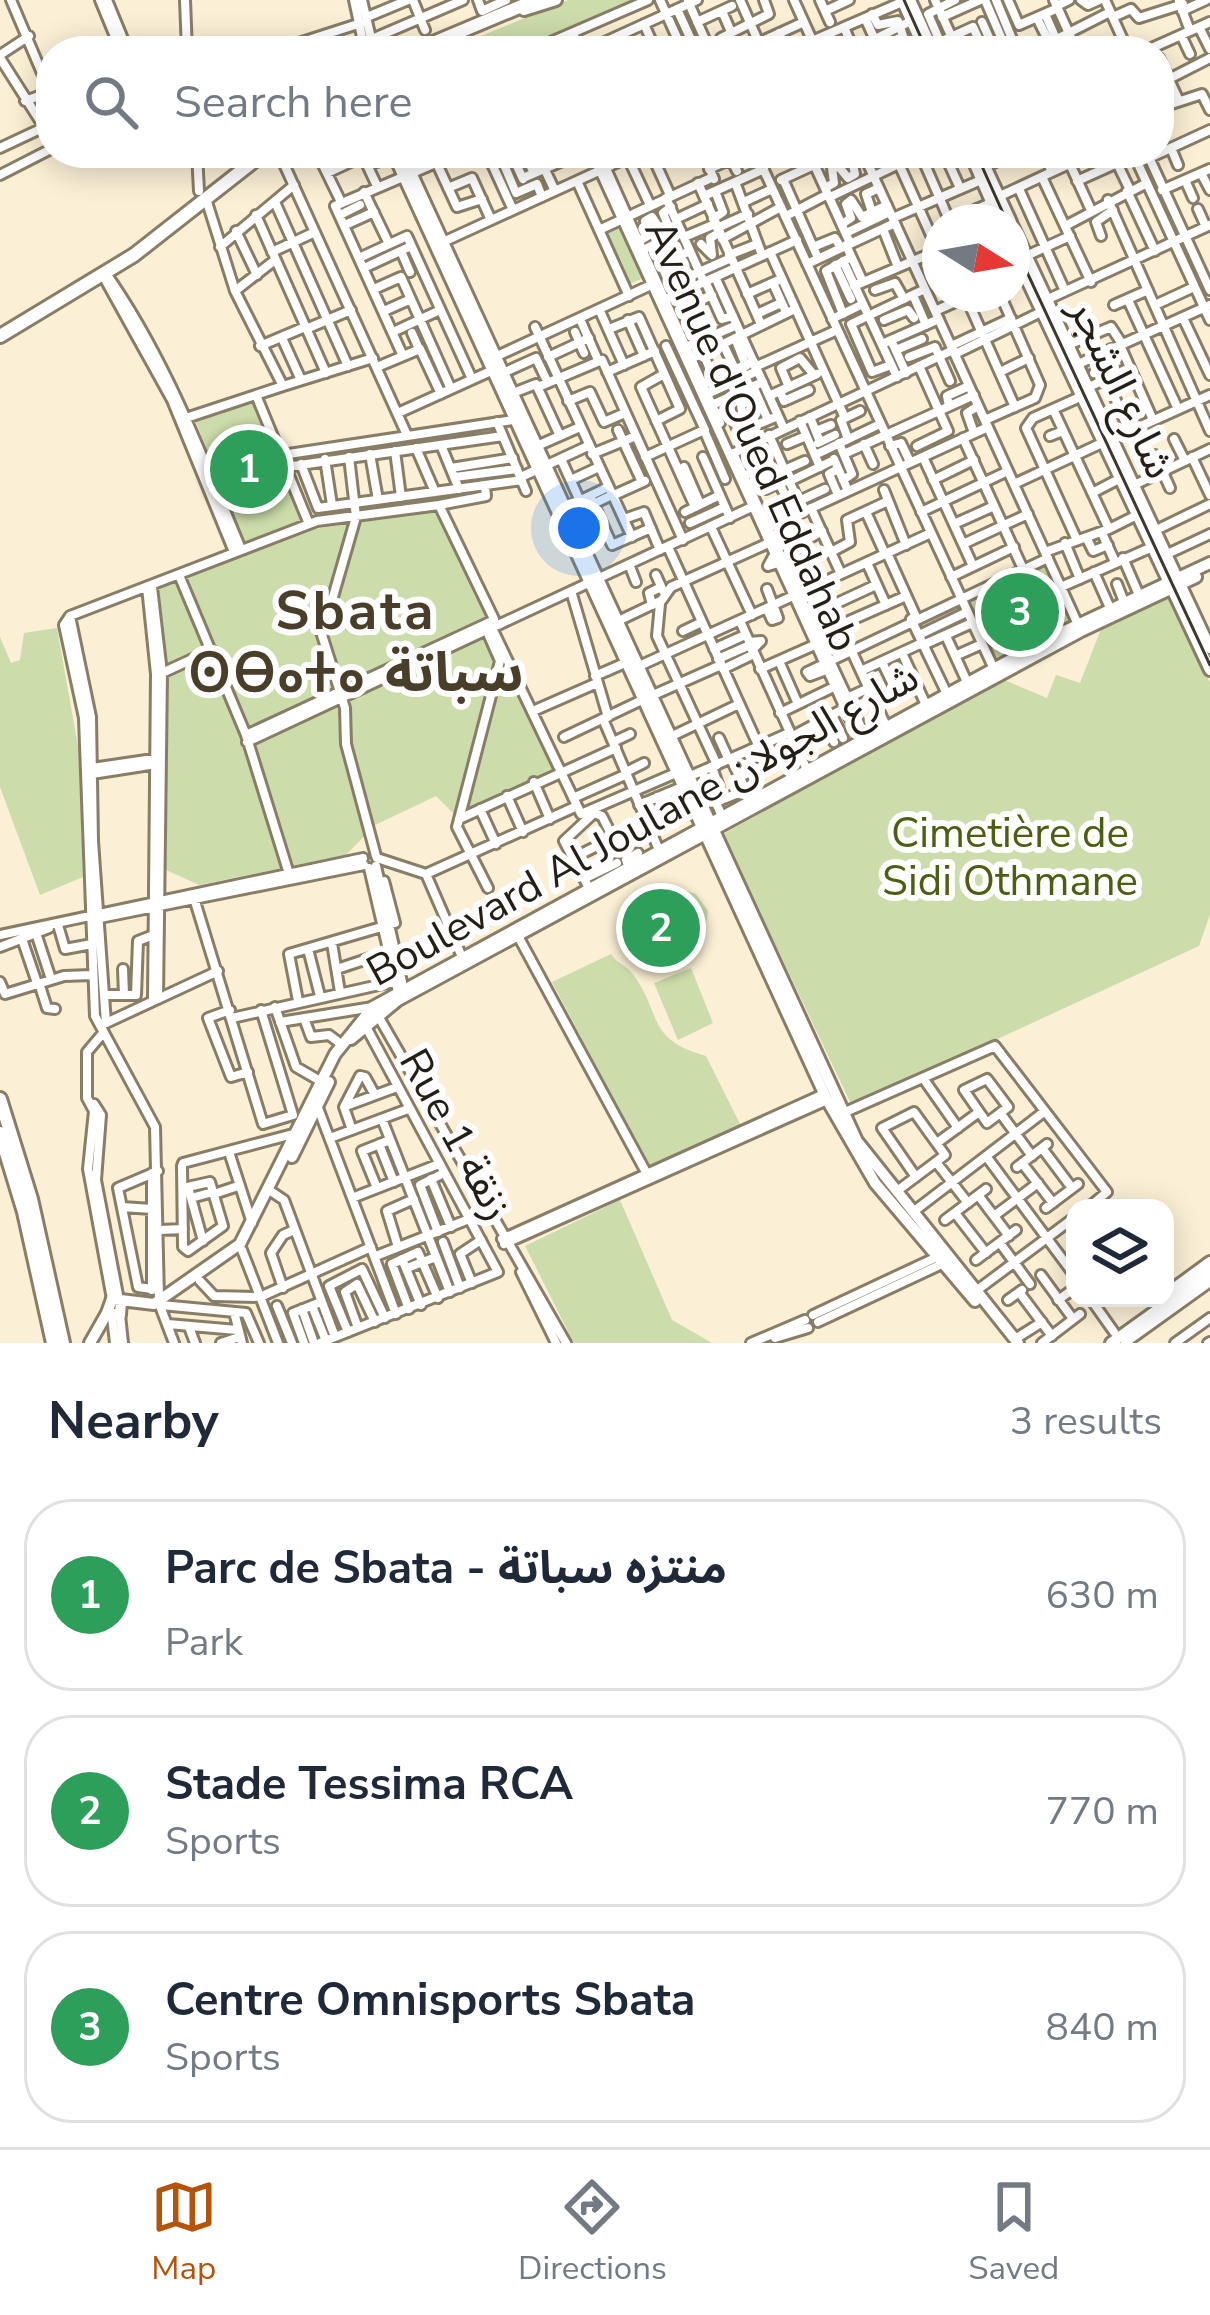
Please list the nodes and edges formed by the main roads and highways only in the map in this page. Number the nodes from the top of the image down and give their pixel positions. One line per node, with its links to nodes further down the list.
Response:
1 (547, 0): 4 (highway)
2 (556, 0): 4 (main road)
3 (904, 2): 7 (main road); 8 (main road)
4 (529, 3): 5 (highway); 6 (highway)
5 (444, 36)
6 (463, 36)
7 (920, 36)
8 (925, 36)
9 (237, 168): 14 (highway)
10 (243, 168): 14 (highway)
11 (406, 168): 13 (main road)
12 (981, 168): 15 (main road, شارع الشجر)
13 (411, 175): 22 (main road); 22 (main road)
14 (203, 197): 21 (highway); 21 (highway)
15 (995, 200): 16 (main road, شارع الشجر); 17 (main road, شارع الشجر)
16 (996, 204)
17 (998, 204)
18 (1030, 266): 20 (main road, شارع الشجر)
19 (1030, 288): 20 (main road, شارع الشجر)
20 (1045, 305): 23 (main road, شارع الشجر); 23 (main road, شارع الشجر)
21 (0, 333)
22 (497, 366): 25 (main road); 25 (main road)
23 (1083, 393): 24 (main road, شارع الشجر)
24 (1106, 441): 28 (main road, شارع الشجر); 28 (main road, شارع الشجر)
25 (541, 468): 27 (main road); 27 (main road)
26 (1206, 569): 28 (main road, Boulevard Al Joulane شارع الجولان); 29 (main road)
27 (592, 577): 32 (main road); 32 (main road)
28 (1173, 584): 29 (main road); 30 (main road, Boulevard Al Joulane شارع الجولان); 30 (main road, Boulevard Al Joulane شارع الجولان); 33 (main road)
29 (1190, 605): 31 (main road)
30 (1079, 627): 34 (main road, Boulevard Al Joulane شارع الجولان)
31 (1210, 648)
32 (630, 665): 35 (main road)
33 (1210, 670)
34 (995, 672): 36 (main road, Boulevard Al Joulane شارع الجولان); 36 (main road, Boulevard Al Joulane شارع الجولان)
35 (646, 698): 37 (main road); 37 (main road)
36 (865, 743): 38 (main road, Boulevard Al Joulane شارع الجولان); 38 (main road, Boulevard Al Joulane شارع الجولان)
37 (682, 779): 38 (main road)
38 (706, 828): 39 (main road, Boulevard Al Joulane شارع الجولان); 39 (main road, Boulevard Al Joulane شارع الجولان); 40 (main road)
39 (374, 1010): 43 (main road, Boulevard Al Joulane شارع الجولان); 43 (main road, Boulevard Al Joulane شارع الجولان)
40 (809, 1050): 44 (main road); 44 (main road)
41 (0, 1099): 53 (highway)
42 (0, 1132): 52 (highway)
43 (274, 1195): 48 (main road, Boulevard Al Joulane شارع الجولان); 48 (main road, Boulevard Al Joulane شارع الجولان)
44 (909, 1216): 51 (main road); 51 (main road)
45 (1210, 1262): 47 (main road)
46 (1210, 1272): 50 (main road)
47 (1174, 1289)
48 (158, 1302): 54 (main road)
49 (1151, 1307): 50 (main road)
50 (1112, 1338): 55 (main road)
51 (1014, 1342)
52 (53, 1343)
53 (63, 1343)
54 (90, 1343)
55 (1100, 1343)

